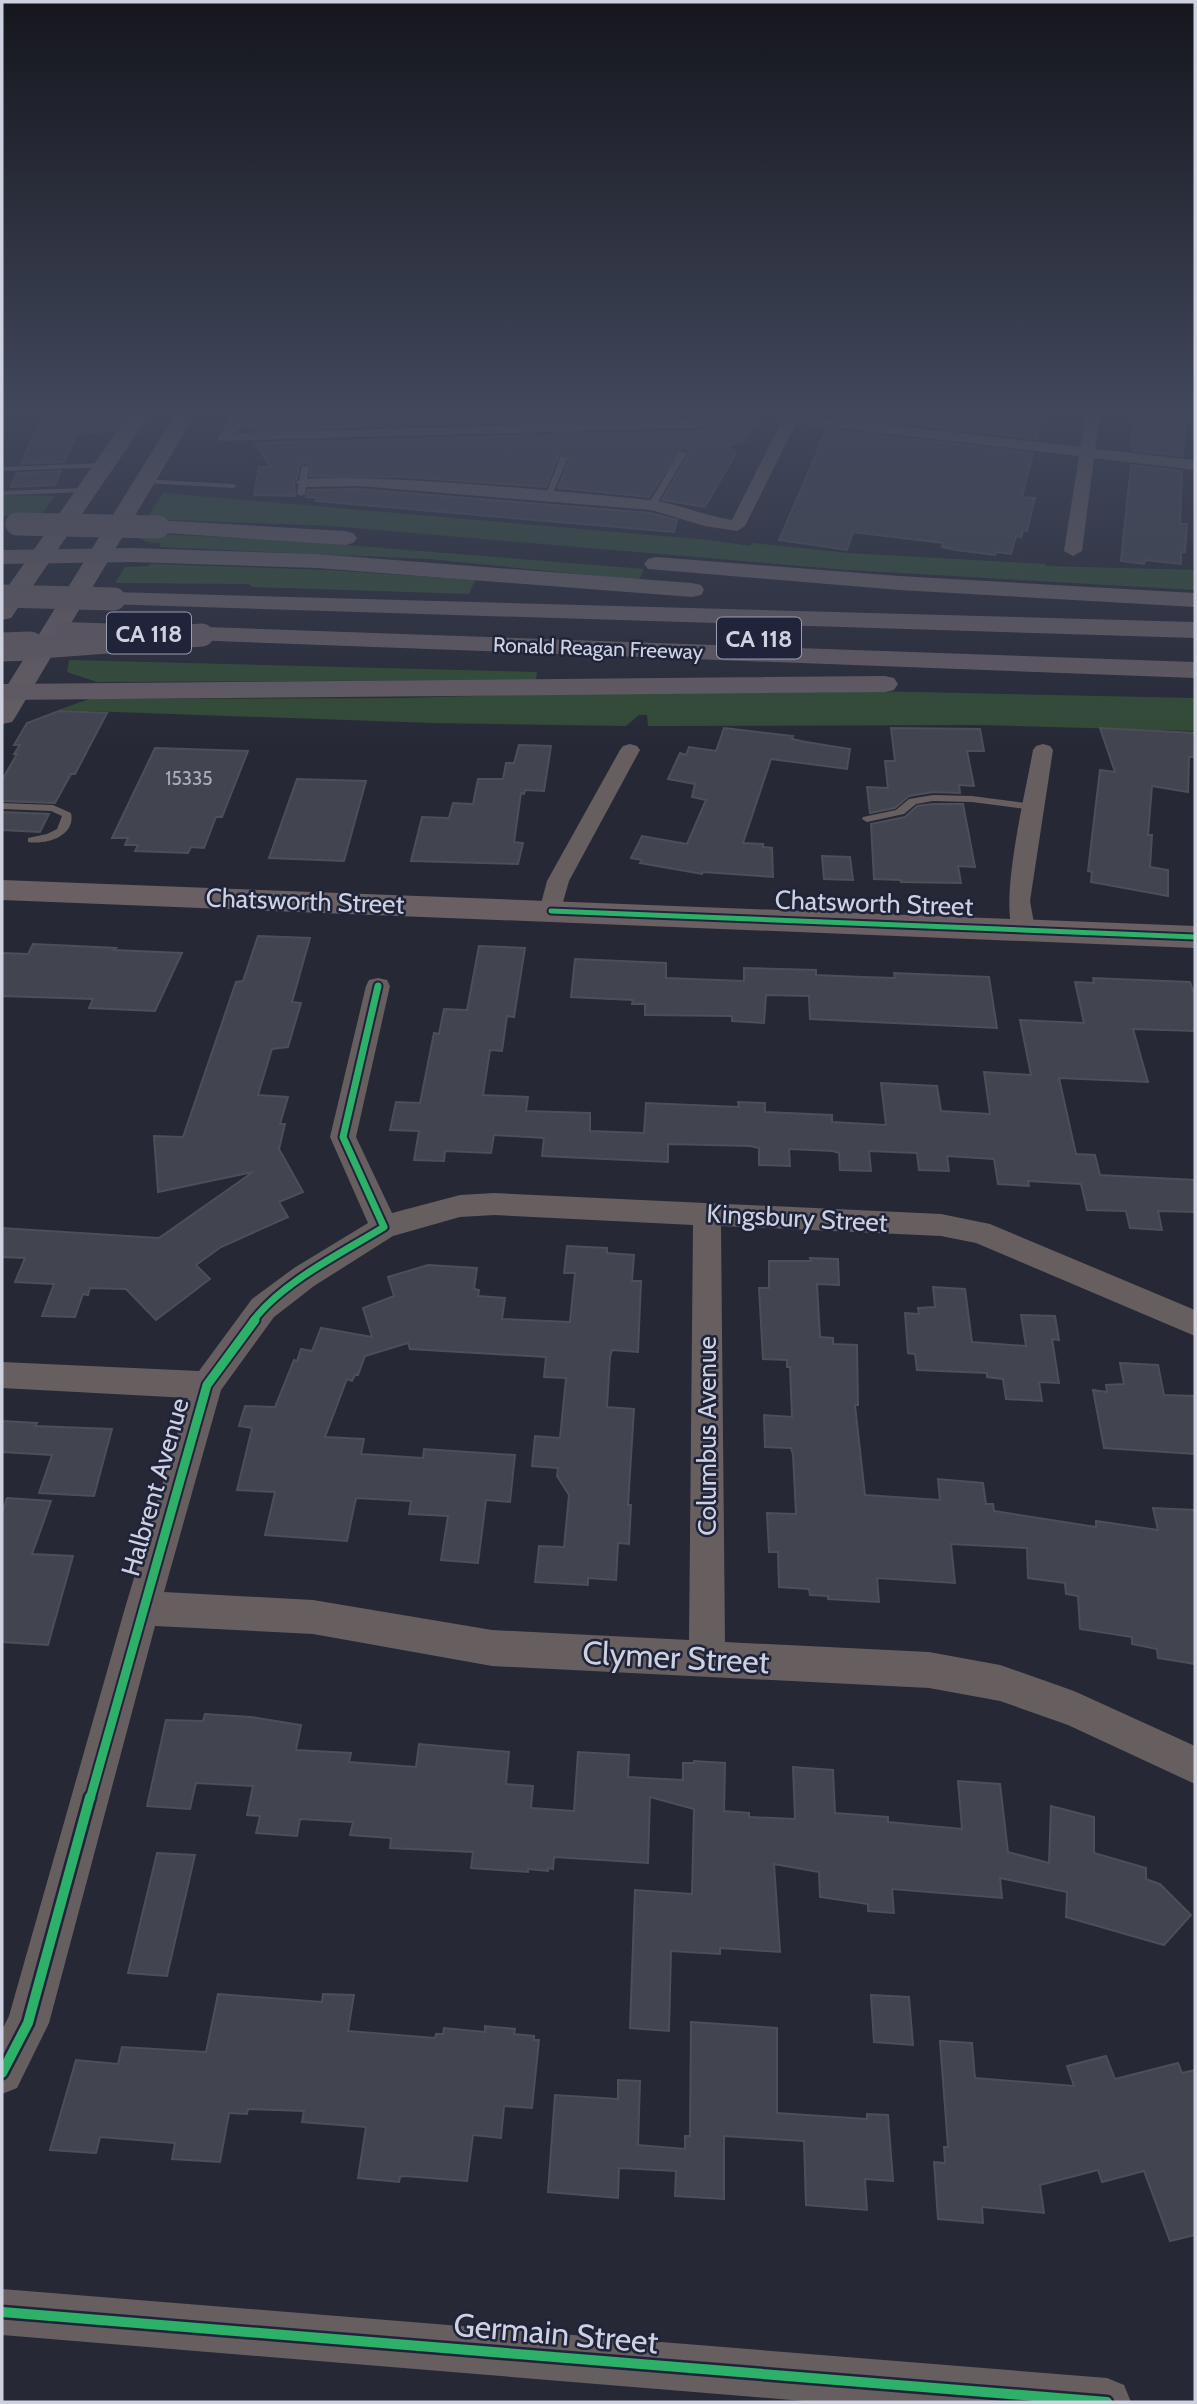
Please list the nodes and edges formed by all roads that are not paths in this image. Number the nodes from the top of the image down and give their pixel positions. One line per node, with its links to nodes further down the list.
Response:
1 (62, 525): 8 (main road)
2 (68, 525): 5 (highway, bridge)
3 (118, 525): 9 (main road)
4 (1077, 525): 6 (street)
5 (364, 539)
6 (1073, 551)
7 (2, 556): 8 (highway)
8 (41, 556): 9 (highway); 14 (main road)
9 (99, 556): 15 (highway); 25 (main road)
10 (634, 562): 12 (highway)
11 (2, 596): 13 (highway, Ronald Reagan Freeway / CA 118, bridge)
12 (1195, 600)
13 (507, 609): 15 (highway, Ronald Reagan Freeway / CA 118); 20 (highway, CA 118)
14 (2, 613)
15 (1039, 625): 17 (highway, Ronald Reagan Freeway / CA 118)
16 (2, 627): 18 (highway, Ronald Reagan Freeway / CA 118)
17 (1195, 630)
18 (202, 635): 19 (highway, Ronald Reagan Freeway / CA 118); 21 (highway, bridge)
19 (325, 639): 22 (highway, CA 118); 23 (highway, Ronald Reagan Freeway / CA 118)
20 (1195, 645)
21 (2, 647)
22 (1195, 652)
23 (1032, 664): 24 (highway, Ronald Reagan Freeway / CA 118); 25 (highway)
24 (1195, 670)
25 (9, 692): 26 (main road)
26 (2, 716)
27 (1043, 750): 30 (street)
28 (629, 751): 34 (street)
29 (2, 806): 32 (lane)
30 (1034, 807): 31 (lane); 35 (street)
31 (867, 819)
32 (32, 840)
33 (2, 890): 34 (main road, Chatsworth Street)
34 (551, 911): 35 (main road, Chatsworth Street)
35 (1023, 929): 36 (main road, Chatsworth Street)
36 (1195, 937)
37 (378, 986): 39 (street)
38 (707, 1213): 39 (street, Kingsbury Street); 40 (street, Kingsbury Street); 44 (street, Columbus Avenue)
39 (384, 1227): 42 (street, Halbrent Avenue)
40 (1195, 1323)
41 (2, 1376): 42 (street)
42 (207, 1385): 43 (street, Halbrent Avenue)
43 (142, 1608): 44 (street, Clymer Street); 46 (street, Halbrent Avenue)
44 (707, 1659): 45 (street, Clymer Street)
45 (1195, 1765)
46 (2, 2073)
47 (2, 2312): 48 (street, Germain Street)
48 (1107, 2402)

